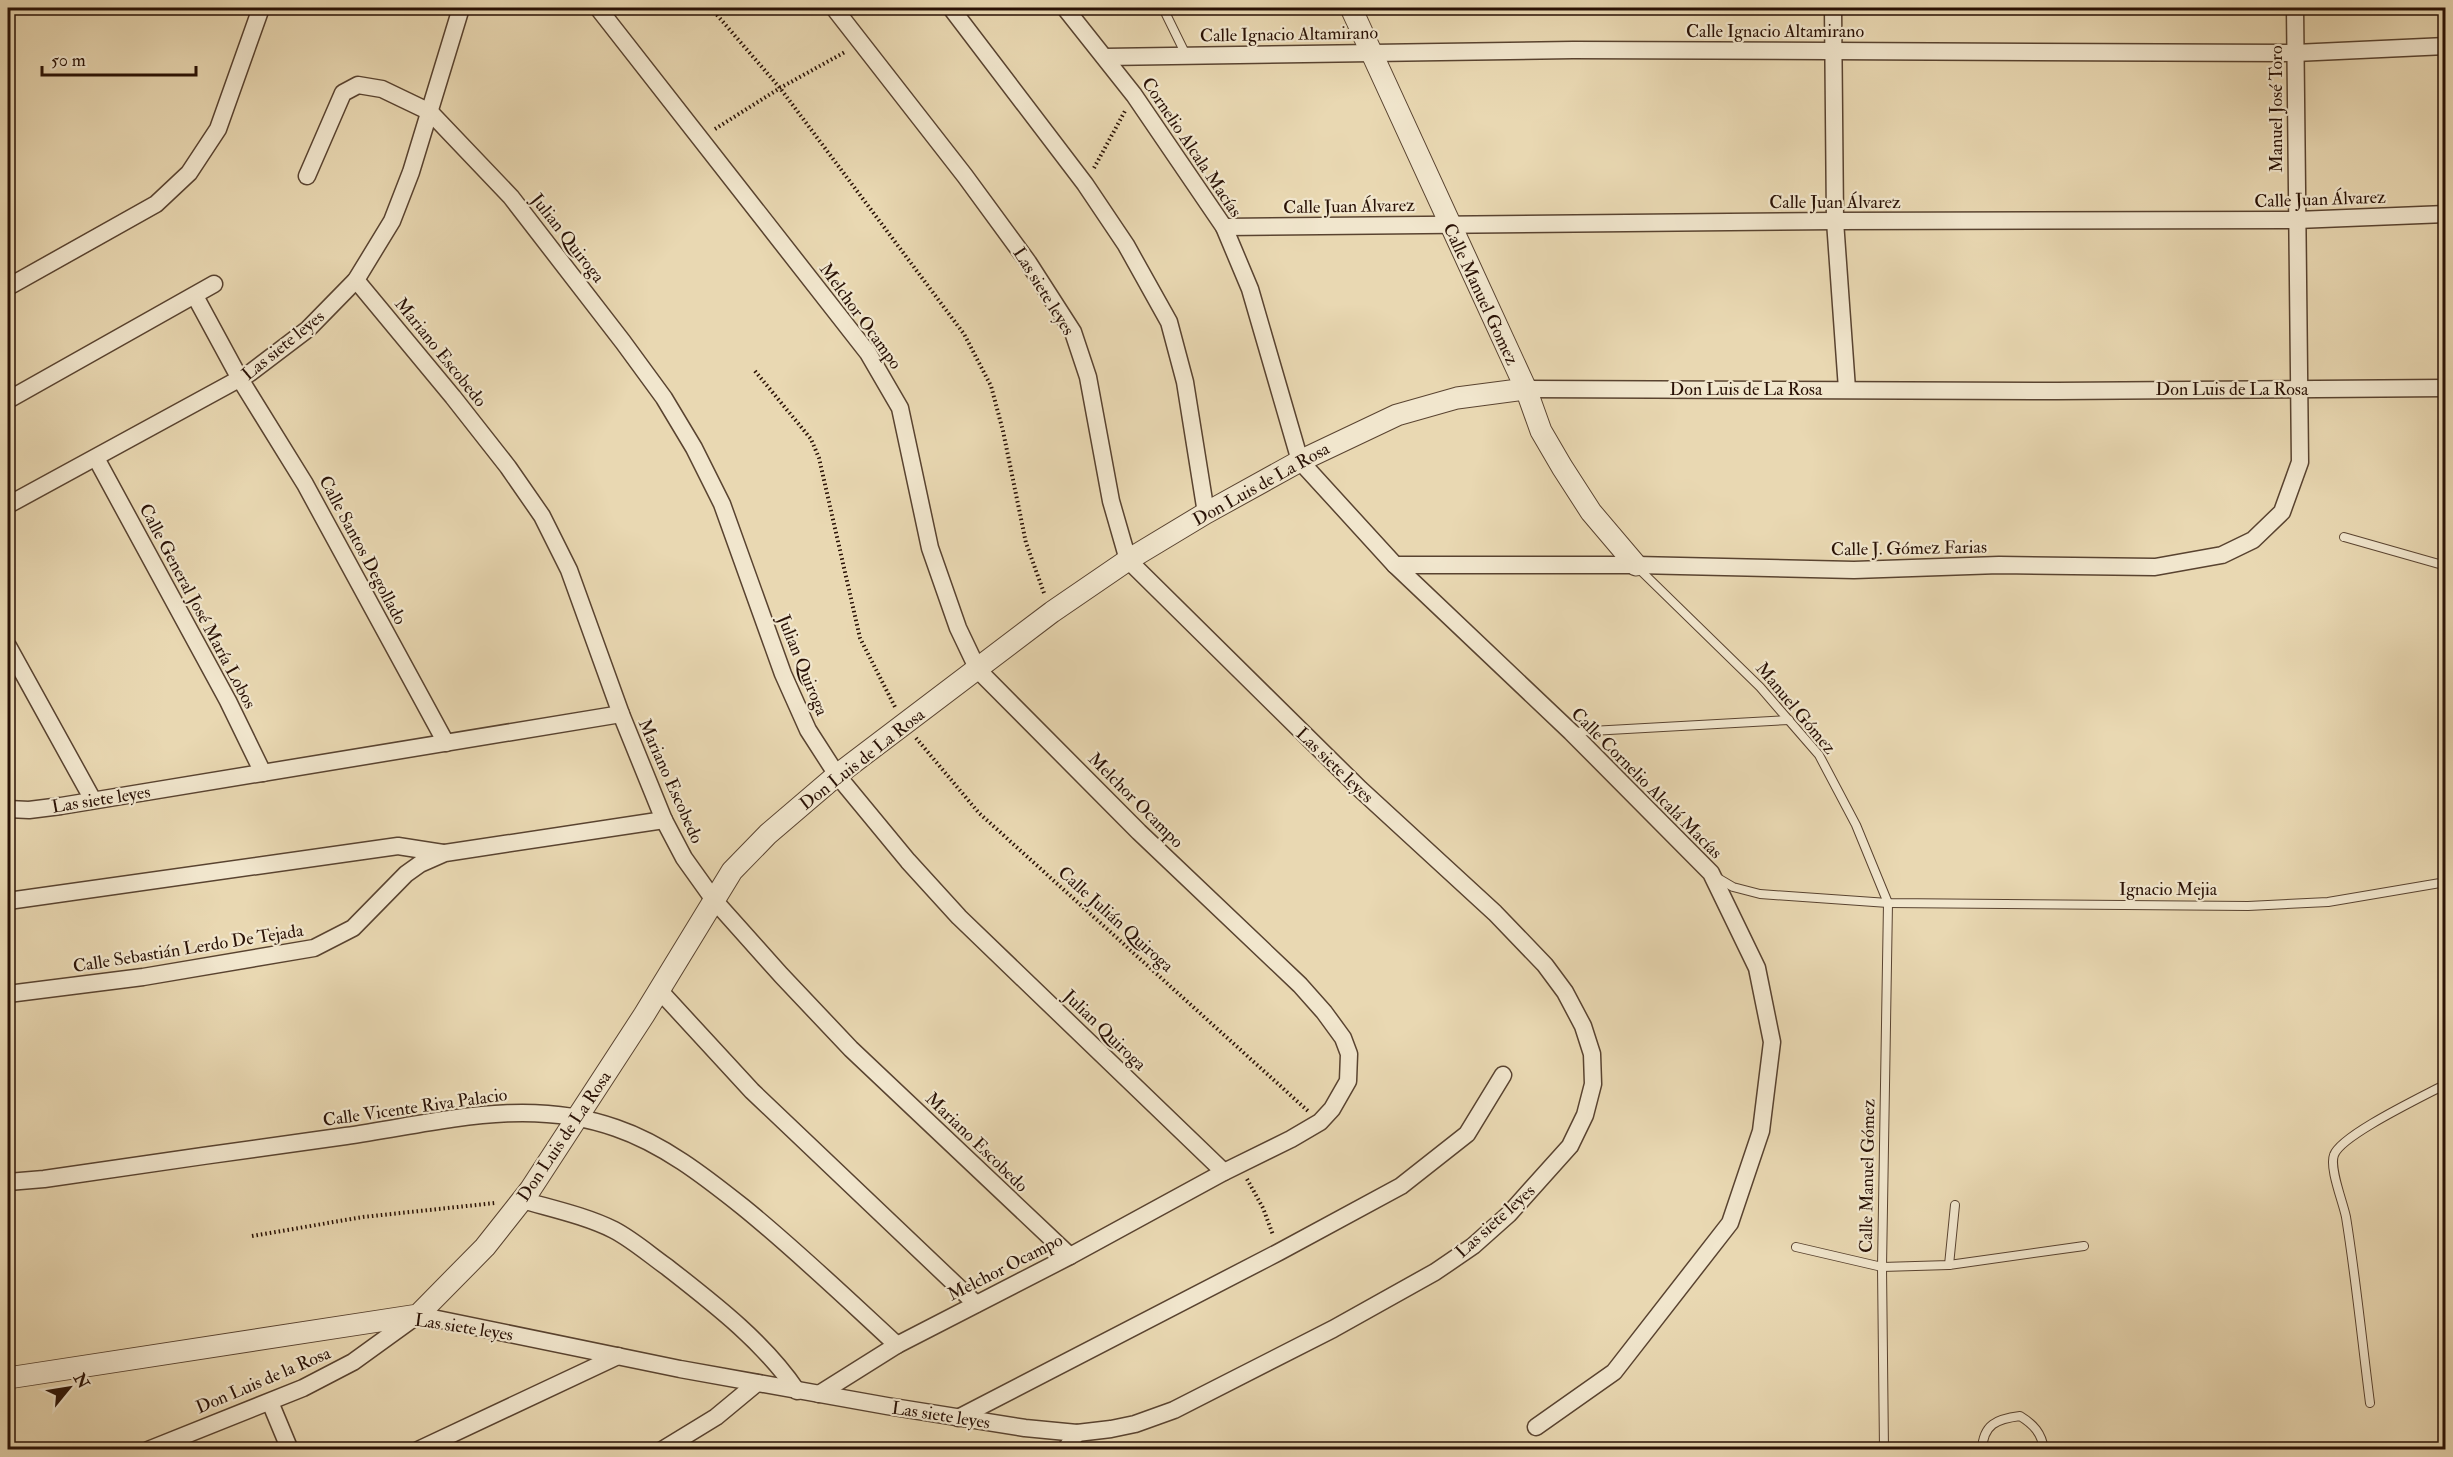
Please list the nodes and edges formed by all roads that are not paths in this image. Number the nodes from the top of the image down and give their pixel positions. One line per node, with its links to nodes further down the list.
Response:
1 (261, 8): 26 (street)
2 (461, 8): 17 (street, Las siete leyes)
3 (598, 8): 44 (street, Melchor Ocampo)
4 (834, 8): 39 (street, Las siete leyes)
5 (951, 8): 37 (street)
6 (1065, 8): 16 (street, Cornelio Alcala Macías)
7 (1162, 8): 15 (lane)
8 (1351, 8): 13 (street, Calle Manuel Gomez)
9 (1833, 8): 12 (street)
10 (2295, 8): 14 (street, Manuel José Toro)
11 (2445, 46): 14 (street, Calle Ignacio Altamirano)
12 (1835, 51): 13 (street, Calle Ignacio Altamirano); 14 (street, Calle Ignacio Altamirano); 21 (street)
13 (1371, 52): 15 (street, Calle Ignacio Altamirano); 22 (street, Calle Manuel Gomez)
14 (2295, 53): 20 (street, Manuel José Toro)
15 (1186, 56): 16 (street, Calle Ignacio Altamirano)
16 (1105, 57): 23 (street, Cornelio Alcala Macías)
17 (430, 112): 18 (street); 24 (street, Las siete leyes); 50 (street, Julian Quiroga)
18 (307, 176)
19 (2445, 214): 20 (street, Calle Juan Álvarez)
20 (2296, 220): 21 (street, Calle Juan Álvarez); 32 (street, Manuel José Toro)
21 (1835, 221): 22 (street, Calle Juan Álvarez); 30 (street)
22 (1449, 224): 23 (street, Calle Juan Álvarez); 31 (street, Calle Manuel Gomez)
23 (1224, 227): 35 (street, Cornelio Alcala Macías)
24 (356, 280): 28 (street, Las siete leyes); 45 (street, Mariano Escobedo)
25 (214, 284): 27 (street)
26 (8, 287)
27 (195, 296): 28 (street, Calle Santos Degollado); 33 (street)
28 (240, 379): 34 (street, Las siete leyes); 48 (street, Calle Santos Degollado)
29 (2445, 388): 32 (street, Don Luis de La Rosa)
30 (1846, 389): 31 (street, Don Luis de La Rosa); 32 (street, Don Luis de La Rosa)
31 (1526, 390): 35 (street, Don Luis de La Rosa); 41 (street, Calle Manuel Gomez)
32 (2301, 390): 41 (street, Calle J. Gómez Farias)
33 (8, 400)
34 (96, 458): 36 (street, Las siete leyes); 49 (street, Calle General José María Lobos)
35 (1300, 461): 37 (street, Don Luis de La Rosa); 40 (street, Calle Cornelio Alcalá Macías)
36 (8, 506)
37 (1206, 513): 39 (street, Don Luis de La Rosa)
38 (2344, 537): 42 (lane)
39 (1128, 560): 44 (street, Don Luis de La Rosa); 86 (street, Las siete leyes)
40 (1395, 565): 41 (street, Calle J. Gómez Farias); 47 (street, Calle Cornelio Alcalá Macías)
41 (1636, 565): 46 (lane, Manuel Gómez)
42 (2445, 566)
43 (8, 646): 51 (street)
44 (978, 670): 50 (street, Don Luis de La Rosa); 65 (street, Melchor Ocampo)
45 (621, 714): 48 (street, Las siete leyes); 53 (street, Mariano Escobedo)
46 (1789, 720): 47 (lane); 59 (lane, Manuel Gómez)
47 (1571, 732): 55 (street, Calle Cornelio Alcalá Macías)
48 (446, 743): 49 (street, Las siete leyes)
49 (263, 773): 51 (street, Las siete leyes)
50 (837, 775): 57 (street, Don Luis de La Rosa); 65 (street, Julian Quiroga)
51 (93, 800): 52 (street, Las siete leyes)
52 (8, 809)
53 (664, 820): 54 (street, Calle Sebastián Lerdo De Tejada); 57 (street, Mariano Escobedo)
54 (445, 853): 58 (street); 61 (street, Calle Sebastián Lerdo De Tejada)
55 (1711, 873): 59 (lane, Ignacio Mejia); 85 (street, Calle Cornelio Alcalá Macías)
56 (2445, 882): 59 (lane, Ignacio Mejia)
57 (714, 900): 60 (street, Don Luis de La Rosa); 71 (street, Mariano Escobedo)
58 (8, 901)
59 (1888, 903): 73 (lane, Calle Manuel Gómez)
60 (659, 990): 64 (street, Don Luis de La Rosa); 74 (street)
61 (8, 994)
62 (1503, 1075): 84 (street)
63 (2445, 1084): 83 (lane)
64 (577, 1118): 66 (street, Calle Vicente Riva Palacio); 67 (street, Don Luis de La Rosa); 76 (street, Calle Vicente Riva Palacio)
65 (1224, 1172): 71 (street, Melchor Ocampo)
66 (8, 1182)
67 (522, 1200): 75 (street, Don Luis de La Rosa); 80 (street)
68 (1954, 1205): 72 (lane)
69 (2084, 1246): 72 (lane)
70 (1796, 1247): 73 (lane)
71 (1070, 1256): 74 (street, Melchor Ocampo)
72 (1949, 1265): 73 (lane)
73 (1882, 1267): 92 (lane, Calle Manuel Gómez)
74 (976, 1304): 76 (street, Melchor Ocampo)
75 (418, 1315): 77 (street, Las siete leyes); 78 (street, Las siete leyes); 82 (street, Don Luis de la Rosa)
76 (897, 1345): 81 (street, Melchor Ocampo)
77 (618, 1356): 79 (street, Las siete leyes); 89 (street)
78 (8, 1378)
79 (757, 1383): 80 (street, Las siete leyes); 90 (street)
80 (797, 1390): 81 (street, Las siete leyes)
81 (819, 1394): 84 (street, Las siete leyes)
82 (270, 1402): 87 (street, Don Luis de la Rosa); 88 (street)
83 (2370, 1403)
84 (958, 1418): 86 (street, Las siete leyes)
85 (1536, 1427)
86 (1077, 1432): 91 (street)
87 (148, 1449)
88 (290, 1449)
89 (418, 1449)
90 (662, 1449)
91 (1065, 1449)
92 (1884, 1449)
93 (1982, 1449): 94 (lane)
94 (2044, 1449)

